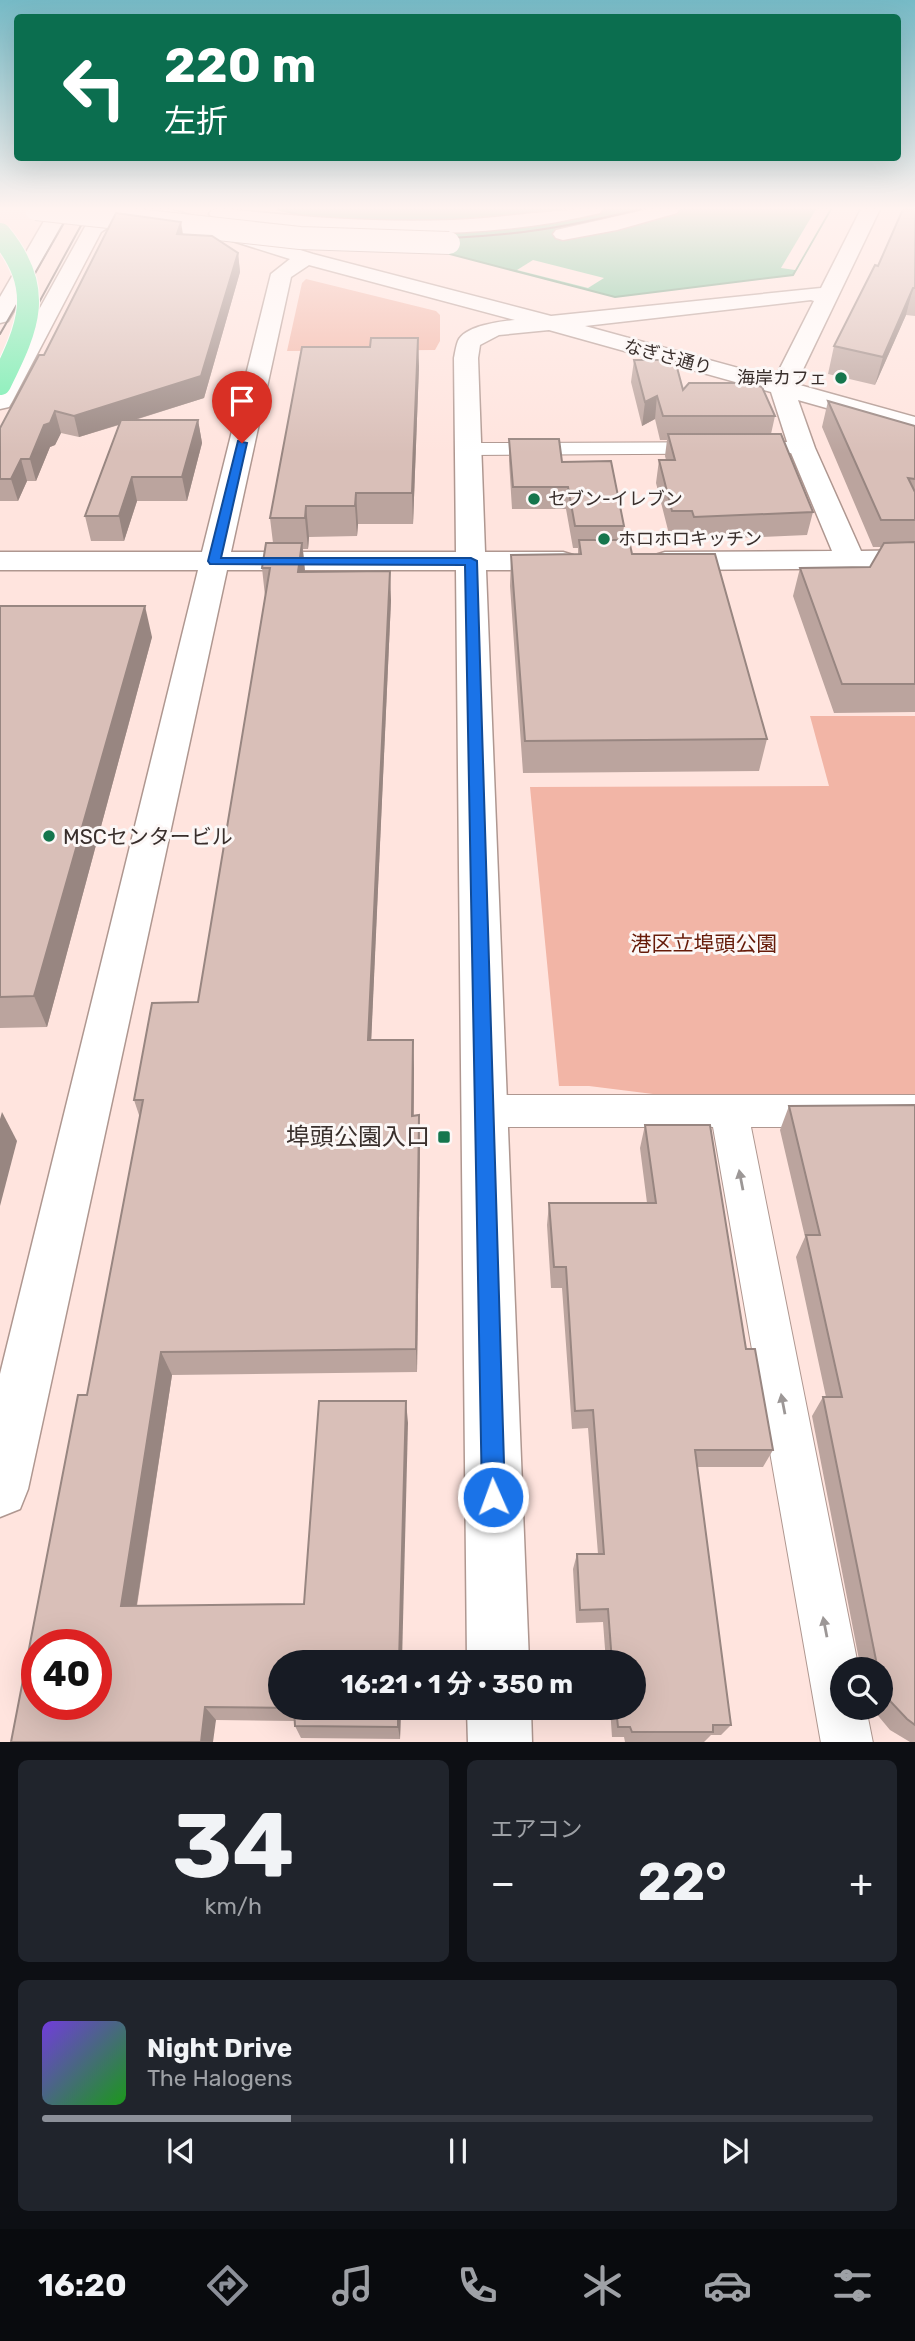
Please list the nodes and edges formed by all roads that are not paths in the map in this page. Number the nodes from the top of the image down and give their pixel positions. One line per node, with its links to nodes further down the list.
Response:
1 (15, 290): 10 (street, bridge)
2 (28, 290): 13 (highway, bridge)
3 (58, 290): 15 (street)
4 (60, 290): 15 (street)
5 (277, 290): 21 (street)
6 (414, 290): 12 (street)
7 (427, 290): 11 (street, なぎさ通り)
8 (830, 290): 9 (street)
9 (828, 295): 11 (street); 14 (street)
10 (0, 316)
11 (547, 323): 12 (street); 14 (street, なぎさ通り)
12 (466, 358): 18 (street)
13 (0, 384)
14 (782, 388): 16 (street, なぎさ通り); 17 (street)
15 (0, 400)
16 (915, 425)
17 (802, 448): 18 (street); 20 (street)
18 (470, 449): 22 (street)
19 (915, 559): 20 (street)
20 (850, 560): 24 (street)
21 (214, 561): 22 (street); 25 (street); 29 (street)
22 (471, 561): 23 (street); 26 (street)
23 (595, 561)
24 (635, 561)
25 (0, 562)
26 (483, 1111): 28 (street); 30 (street)
27 (915, 1111): 28 (street)
28 (729, 1112): 33 (street, one-way to 28)
29 (0, 1489)
30 (498, 1650)
31 (499, 1720): 32 (street)
32 (500, 1742)
33 (847, 1742)

